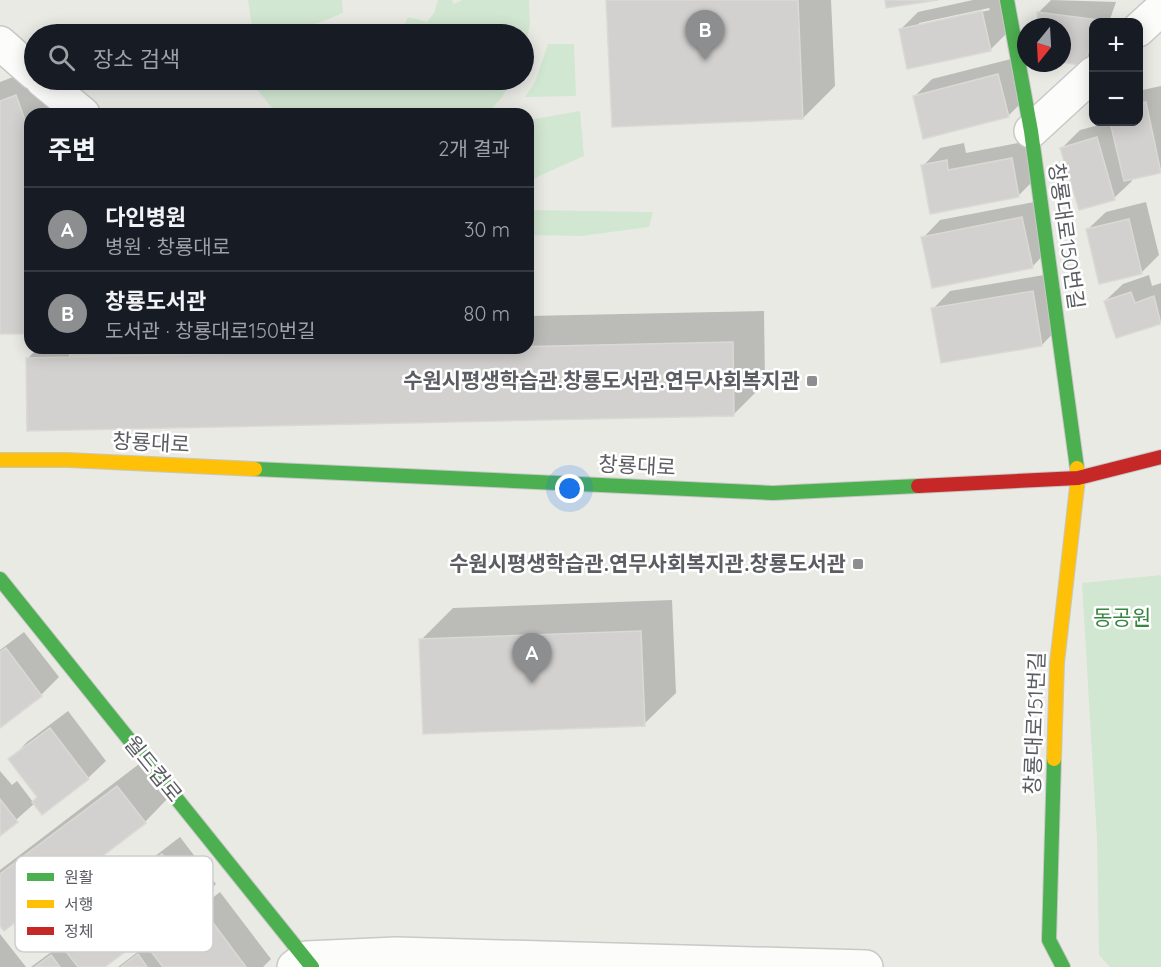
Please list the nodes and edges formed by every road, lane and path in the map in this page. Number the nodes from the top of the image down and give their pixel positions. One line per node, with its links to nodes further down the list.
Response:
1 (1007, 0): 9 (street, 창룡대로150번길)
2 (1161, 9): 3 (street)
3 (1143, 25)
4 (0, 44): 5 (street)
5 (24, 64)
6 (1089, 78): 9 (street)
7 (54, 90): 8 (street)
8 (76, 108)
9 (1031, 131): 12 (street, 창룡대로150번길)
10 (1161, 457): 12 (street, 창룡대로)
11 (0, 460): 12 (street, 창룡대로)
12 (1078, 478): 16 (street, 창룡대로151번길)
13 (0, 579): 14 (street, 월드컵로)
14 (304, 964): 15 (street, 월드컵로)
15 (866, 967)
16 (1063, 967)

